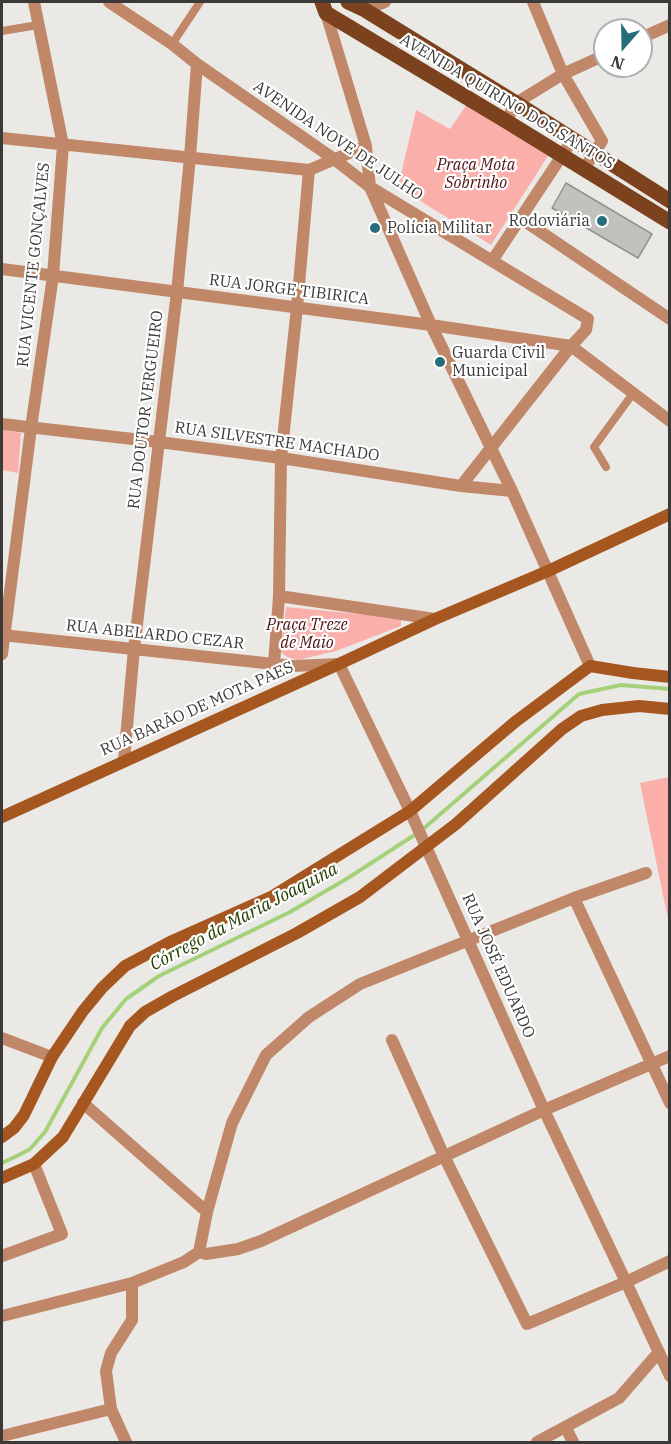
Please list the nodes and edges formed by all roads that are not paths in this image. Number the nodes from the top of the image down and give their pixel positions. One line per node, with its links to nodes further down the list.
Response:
1 (34, 2): 9 (street, RUA VICENTE GONÇALVES)
2 (109, 2): 13 (street, AVENIDA NOVE DE JULHO)
3 (200, 2): 13 (lane)
4 (348, 2): 8 (main road, AVENIDA QUIRINO DOS SANTOS)
5 (385, 2): 8 (street)
6 (533, 2): 16 (street)
7 (324, 7): 18 (main road, AVENIDA QUIRINO DOS SANTOS); 22 (street)
8 (365, 10): 17 (main road, AVENIDA QUIRINO DOS SANTOS)
9 (38, 25): 11 (lane); 21 (street, RUA VICENTE GONÇALVES)
10 (669, 25): 12 (street)
11 (2, 31)
12 (653, 32)
13 (172, 44): 15 (street, AVENIDA NOVE DE JULHO)
14 (593, 60): 16 (street)
15 (197, 64): 25 (street, RUA DOUTOR VERGUEIRO); 26 (street, AVENIDA NOVE DE JULHO)
16 (563, 74): 17 (street); 23 (street)
17 (516, 103): 18 (street); 20 (main road, AVENIDA QUIRINO DOS SANTOS)
18 (506, 121): 24 (main road, AVENIDA QUIRINO DOS SANTOS)
19 (2, 138): 21 (street)
20 (573, 139): 23 (main road, AVENIDA QUIRINO DOS SANTOS); 24 (street)
21 (63, 145): 25 (street); 35 (street, RUA VICENTE GONÇALVES)
22 (366, 146): 26 (street); 29 (street)
23 (594, 153): 27 (street); 30 (main road, AVENIDA QUIRINO DOS SANTOS)
24 (562, 155): 27 (main road, AVENIDA QUIRINO DOS SANTOS); 31 (street)
25 (190, 157): 28 (street); 36 (street, RUA DOUTOR VERGUEIRO)
26 (333, 159): 28 (street); 29 (street, AVENIDA NOVE DE JULHO)
27 (584, 169): 32 (main road, AVENIDA QUIRINO DOS SANTOS)
28 (309, 170): 37 (street)
29 (370, 187): 33 (street, AVENIDA NOVE DE JULHO); 39 (street)
30 (669, 201)
31 (520, 218): 33 (street); 38 (street)
32 (669, 222)
33 (492, 261): 40 (street, AVENIDA NOVE DE JULHO)
34 (2, 269): 35 (street, RUA JORGE TIBIRICA)
35 (53, 276): 36 (street, RUA JORGE TIBIRICA); 44 (street, RUA VICENTE GONÇALVES)
36 (177, 292): 37 (street, RUA JORGE TIBIRICA); 45 (street, RUA DOUTOR VERGUEIRO)
37 (297, 307): 39 (street, RUA JORGE TIBIRICA); 47 (street)
38 (669, 319)
39 (431, 325): 40 (street, RUA JORGE TIBIRICA); 46 (street)
40 (571, 346): 41 (street); 46 (street)
41 (634, 392): 42 (street); 48 (lane)
42 (669, 421)
43 (2, 424): 44 (street, RUA SILVESTRE MACHADO)
44 (31, 428): 45 (street, RUA SILVESTRE MACHADO); 55 (street, RUA VICENTE GONÇALVES)
45 (159, 442): 47 (street, RUA SILVESTRE MACHADO); 56 (street, RUA DOUTOR VERGUEIRO)
46 (490, 448): 49 (street); 50 (street)
47 (281, 458): 49 (street, RUA SILVESTRE MACHADO); 53 (street)
48 (606, 467)
49 (461, 486): 50 (street, RUA SILVESTRE MACHADO)
50 (512, 491): 52 (street)
51 (669, 514): 52 (main road, RUA BARÃO DE MOTA PAES)
52 (548, 571): 54 (main road, RUA BARÃO DE MOTA PAES); 60 (street)
53 (279, 596): 54 (street); 58 (street)
54 (435, 619): 59 (main road, RUA BARÃO DE MOTA PAES)
55 (3, 635): 56 (street, RUA ABELARDO CEZAR); 57 (street)
56 (134, 649): 58 (street, RUA ABELARDO CEZAR); 63 (street, RUA DOUTOR VERGUEIRO)
57 (2, 654)
58 (274, 664): 59 (street, RUA ABELARDO CEZAR)
59 (339, 664): 63 (main road, RUA BARÃO DE MOTA PAES); 64 (street, RUA JOSÉ EDUARDO)
60 (590, 666): 61 (main road); 64 (main road)
61 (669, 677)
62 (669, 709): 66 (main road)
63 (124, 760): 65 (main road, RUA BARÃO DE MOTA PAES)
64 (410, 811): 66 (street, RUA JOSÉ EDUARDO); 73 (main road)
65 (2, 817)
66 (425, 846): 69 (street, RUA JOSÉ EDUARDO); 75 (main road)
67 (646, 873): 68 (street)
68 (574, 898): 69 (street); 74 (street)
69 (468, 940): 77 (street, RUA JOSÉ EDUARDO); 82 (street)
70 (2, 1038): 73 (street)
71 (392, 1041): 79 (street)
72 (669, 1056): 74 (street)
73 (52, 1057): 78 (main road)
74 (652, 1064): 76 (street); 77 (street)
75 (83, 1103): 80 (main road); 82 (street)
76 (669, 1103)
77 (544, 1110): 79 (street); 86 (street, RUA JOSÉ EDUARDO)
78 (2, 1137)
79 (444, 1156): 83 (street); 86 (street)
80 (34, 1164): 81 (main road); 84 (street)
81 (2, 1178)
82 (207, 1212): 83 (street)
83 (199, 1252): 87 (street)
84 (2, 1256)
85 (669, 1261): 86 (street)
86 (627, 1282): 89 (street, RUA JOSÉ EDUARDO)
87 (132, 1283): 88 (street); 91 (street)
88 (2, 1316)
89 (659, 1352): 90 (street, RUA JOSÉ EDUARDO); 92 (street)
90 (669, 1376)
91 (111, 1409): 93 (street); 94 (street)
92 (566, 1428): 95 (street); 96 (street)
93 (2, 1436)
94 (126, 1443)
95 (537, 1443)
96 (573, 1443)

